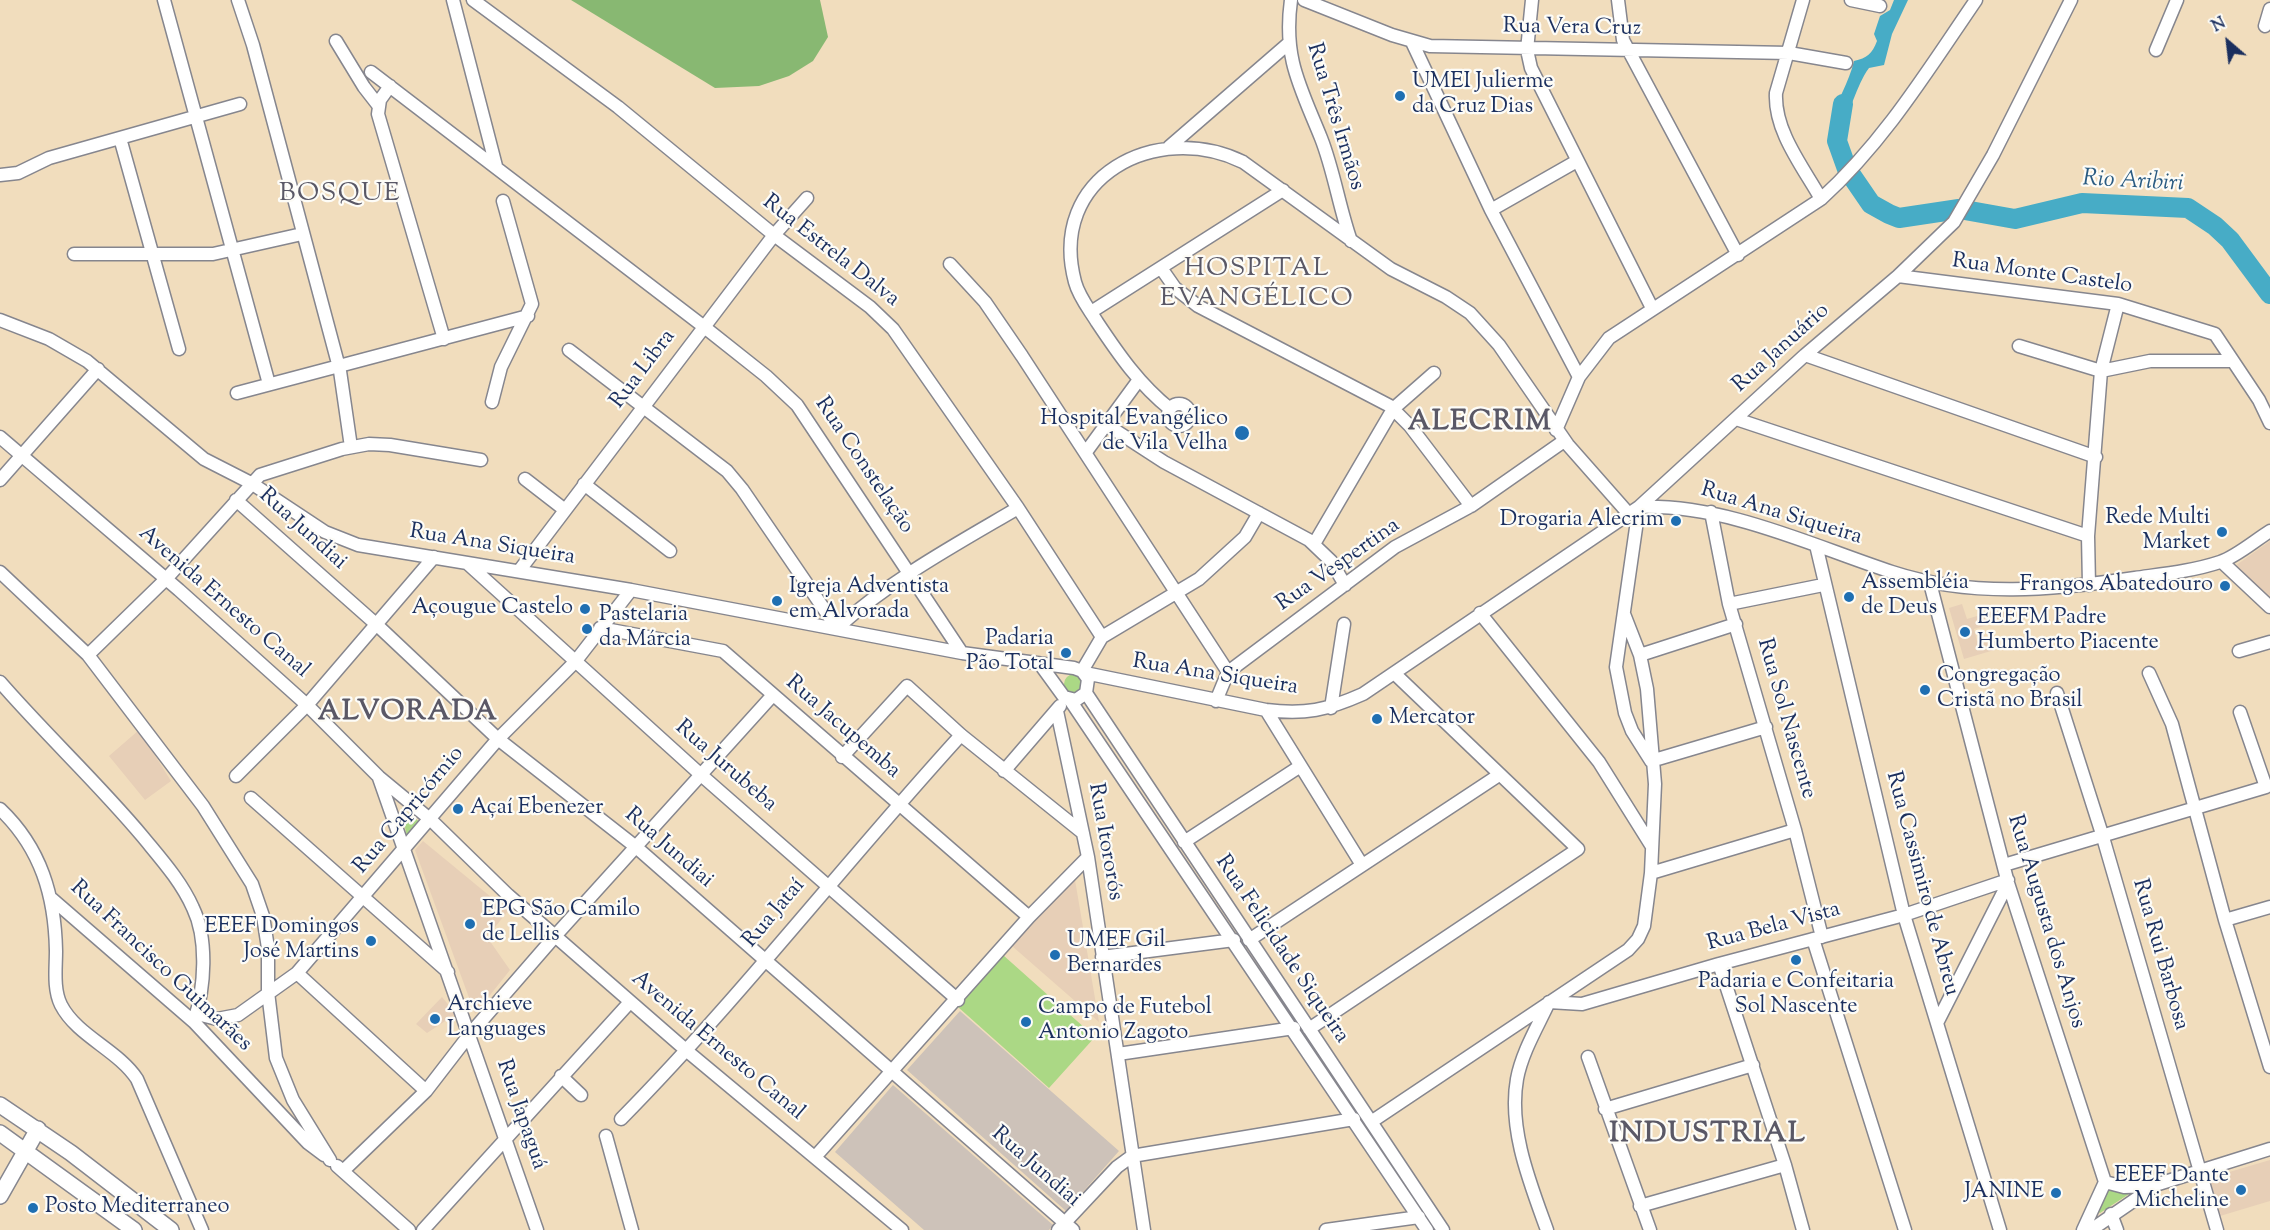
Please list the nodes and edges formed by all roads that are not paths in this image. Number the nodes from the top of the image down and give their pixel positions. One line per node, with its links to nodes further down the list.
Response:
1 (164, 0): 29 (street)
2 (238, 0): 42 (street)
3 (453, 0): 33 (street)
4 (473, 0): 43 (street, Rua Estrela Dalva)
5 (1291, 0): 19 (street, Rua Três Irmãos)
6 (1304, 0): 18 (street, Rua Vera Cruz)
7 (1532, 0): 20 (street)
8 (1618, 0): 22 (street)
9 (1803, 0): 23 (street)
10 (1851, 0): 14 (street)
11 (1976, 0): 37 (street)
12 (2071, 0): 51 (street, Rua Januário)
13 (2177, 0): 21 (street)
14 (1880, 6)
15 (2270, 9): 16 (street)
16 (2265, 26)
17 (336, 41): 28 (street)
18 (1412, 42): 20 (street, Rua Vera Cruz); 40 (street)
19 (1289, 43): 31 (street); 39 (street, Rua Três Irmãos)
20 (1527, 50): 22 (street, Rua Vera Cruz); 32 (street)
21 (2156, 50)
22 (1631, 52): 23 (street, Rua Vera Cruz); 48 (street)
23 (1789, 53): 24 (street, Rua Vera Cruz); 37 (street)
24 (1846, 63)
25 (371, 72): 26 (street, Rua Constelação)
26 (390, 86): 28 (street); 33 (street, Rua Constelação)
27 (240, 104): 29 (street)
28 (378, 105): 58 (street)
29 (196, 116): 30 (street); 45 (street)
30 (120, 138): 34 (street); 47 (street)
31 (1169, 147): 35 (street); 54 (street)
32 (1577, 162): 40 (street); 53 (street)
33 (496, 166): 57 (street, Rua Constelação)
34 (0, 175)
35 (1283, 190): 41 (street); 50 (street)
36 (807, 198): 43 (street, Rua Libra)
37 (1821, 200): 48 (street)
38 (503, 201): 55 (street)
39 (1340, 210): 41 (street, Rua Três Irmãos); 44 (street, Rua Três Irmãos)
40 (1491, 210): 68 (street)
41 (1335, 229): 44 (street)
42 (302, 234): 45 (street); 64 (street)
43 (774, 235): 57 (street, Rua Libra); 93 (street, Rua Estrela Dalva)
44 (1351, 242): 79 (street)
45 (232, 252): 47 (street); 70 (street)
46 (74, 254): 47 (street)
47 (152, 255): 60 (street)
48 (1738, 255): 53 (street)
49 (950, 264): 83 (street)
50 (1161, 268): 54 (street); 75 (street)
51 (1898, 276): 52 (street, Rua Monte Castelo); 62 (street, Rua Januário)
52 (2118, 304): 63 (street, Rua Monte Castelo); 66 (street)
53 (1653, 308): 68 (street)
54 (1091, 312): 69 (street)
55 (528, 316): 58 (street); 72 (street)
56 (0, 320): 65 (street, Rua Ana Siqueira)
57 (703, 326): 73 (street, Rua Libra); 108 (street, Rua Constelação)
58 (444, 339): 64 (street)
59 (2019, 346): 66 (street)
60 (179, 349)
61 (569, 350): 73 (street)
62 (1805, 355): 76 (street, Rua Januário); 85 (street)
63 (2233, 361): 66 (street); 77 (street, Rua Monte Castelo)
64 (338, 365): 70 (street); 82 (street)
65 (98, 369): 84 (street); 89 (street, Rua Ana Siqueira)
66 (2101, 371): 85 (street)
67 (1434, 373): 75 (street)
68 (1579, 376): 79 (street)
69 (1138, 381): 74 (street); 78 (street)
70 (269, 384): 71 (street)
71 (237, 393)
72 (492, 402)
73 (643, 406): 90 (street, Rua Libra); 124 (street)
74 (1170, 409)
75 (1393, 409): 92 (street); 100 (street)
76 (1736, 419): 95 (street, Rua Januário); 99 (street)
77 (2270, 423)
78 (1107, 425): 83 (street); 97 (street)
79 (1556, 430): 81 (street)
80 (0, 437): 84 (street, Avenida Ernesto Canal)
81 (1564, 441): 92 (street, Rua Vespertina); 95 (street)
82 (351, 447): 86 (street); 89 (street)
83 (1086, 452): 115 (street)
84 (22, 457): 88 (street); 109 (street, Avenida Ernesto Canal)
85 (2096, 457): 99 (street)
86 (482, 460)
87 (525, 478): 94 (street)
88 (0, 480)
89 (250, 483): 91 (street); 103 (street, Rua Ana Siqueira)
90 (584, 484): 94 (street, Rua Libra); 102 (street)
91 (236, 500): 109 (street); 122 (street, Rua Jundiai)
92 (1470, 506): 111 (street, Rua Vespertina)
93 (1018, 508): 108 (street); 125 (street, Rua Estrela Dalva)
94 (564, 510): 106 (street, Rua Libra)
95 (1633, 510): 96 (street, Rua Ana Siqueira); 118 (street, Rua Ana Siqueira); 119 (street)
96 (1711, 512): 101 (street, Rua Ana Siqueira); 116 (street, Rua Sol Nascente)
97 (1259, 513): 100 (street); 115 (street)
98 (2270, 531): 104 (street, Rua Ana Siqueira)
99 (2088, 536): 113 (street)
100 (1314, 544): 111 (street)
101 (1815, 545): 110 (street, Rua Ana Siqueira); 112 (street, Rua Cassimiro de Abreu)
102 (670, 551)
103 (434, 558): 105 (street, Rua Ana Siqueira); 122 (street)
104 (2222, 562): 113 (street, Rua Ana Siqueira); 117 (street)
105 (466, 563): 106 (street, Rua Ana Siqueira); 131 (street, Rua Jurubeba)
106 (519, 571): 114 (street, Rua Ana Siqueira)
107 (0, 572): 129 (street)
108 (909, 572): 124 (street); 128 (street, Rua Constelação)
109 (166, 579): 129 (street); 143 (street, Avenida Ernesto Canal)
110 (1930, 583): 113 (street, Rua Ana Siqueira); 173 (street, Rua Augusta dos Anjos)
111 (1345, 585): 134 (street, Rua Vespertina)
112 (1823, 585): 116 (street); 180 (street, Rua Cassimiro de Abreu)
113 (2088, 585)
114 (631, 590): 123 (street, Rua Capricórnio); 124 (street, Rua Ana Siqueira)
115 (1178, 592): 125 (street); 134 (street)
116 (1729, 604): 121 (street, Rua Sol Nascente)
117 (2270, 607)
118 (1480, 614): 135 (street, Rua Ana Siqueira); 168 (street)
119 (1624, 614): 130 (street); 152 (street)
120 (1344, 624): 144 (street)
121 (1736, 624): 130 (street); 148 (street, Rua Sol Nascente)
122 (376, 625): 143 (street); 150 (street, Rua Jundiai)
123 (600, 628): 131 (street, Rua Capricórnio); 141 (street, Rua Jacupemba)
124 (837, 628): 128 (street, Rua Ana Siqueira)
125 (1102, 637): 137 (street)
126 (2270, 642): 127 (street)
127 (2239, 651)
128 (962, 653): 132 (street, Rua Ana Siqueira)
129 (88, 655): 192 (street)
130 (1640, 655): 152 (street)
131 (575, 662): 150 (street, Rua Capricórnio); 155 (street, Rua Jurubeba)
132 (1040, 664): 133 (street, Rua Ana Siqueira); 140 (street)
133 (1069, 668): 137 (street, Rua Ana Siqueira); 140 (street)
134 (1228, 672): 142 (street)
135 (1394, 673): 144 (street, Rua Ana Siqueira); 156 (street)
136 (2149, 673): 161 (street)
137 (1086, 681): 140 (street, Rua Ana Siqueira); 142 (street, Rua Ana Siqueira); 167 (street, Rua Felicidade Siqueira)
138 (0, 682): 196 (street)
139 (2057, 693): 166 (street, Rua Rui Barbosa)
140 (1064, 695): 146 (street); 185 (street, Rua Felicidade Siqueira)
141 (772, 696): 151 (street, Rua Jacupemba); 155 (street)
142 (1216, 701): 145 (street, Rua Ana Siqueira)
143 (307, 705): 157 (street); 158 (street, Avenida Ernesto Canal)
144 (1331, 708): 145 (street, Rua Ana Siqueira)
145 (1266, 710): 153 (street)
146 (1057, 711): 154 (street); 165 (street, Rua Itororós)
147 (2240, 712): 161 (street)
148 (1766, 727): 152 (street); 164 (street, Rua Sol Nascente)
149 (961, 735): 151 (street); 154 (street); 160 (street, Rua Jataí)
150 (498, 739): 163 (street, Rua Capricórnio); 170 (street, Rua Jundiai)
151 (842, 757): 160 (street, Rua Jacupemba)
152 (1651, 761): 168 (street)
153 (1299, 767): 167 (street); 172 (street)
154 (1005, 771): 165 (street)
155 (700, 774): 170 (street); 176 (street, Rua Jurubeba)
156 (1499, 775): 172 (street); 200 (street)
157 (236, 776)
158 (379, 777): 163 (street, Avenida Ernesto Canal); 169 (street, Rua Japaguá)
159 (251, 798): 177 (street)
160 (898, 804): 176 (street, Rua Jataí); 181 (street, Rua Jacupemba)
161 (2193, 808): 166 (street); 182 (street)
162 (0, 809): 178 (street, Rua Francisco Guimarães)
163 (431, 820): 169 (street, Rua Capricórnio); 183 (street, Avenida Ernesto Canal)
164 (1795, 830): 174 (street); 184 (street, Rua Sol Nascente)
165 (1083, 833): 171 (street, Rua Itororós)
166 (2102, 834): 173 (street); 226 (street, Rua Rui Barbosa)
167 (1184, 842): 186 (street, Rua Felicidade Siqueira)
168 (1652, 845): 174 (street)
169 (405, 847): 177 (street, Rua Capricórnio); 191 (street, Rua Japaguá)
170 (636, 847): 183 (street); 188 (street, Rua Jundiai)
171 (1088, 857): 181 (street); 187 (street, Rua Itororós)
172 (1362, 865): 186 (street)
173 (2004, 865): 175 (street, Rua Augusta dos Anjos)
174 (1651, 873): 195 (street)
175 (2008, 881): 180 (street, Rua Bela Vista); 197 (street); 228 (street, Rua Augusta dos Anjos)
176 (828, 884): 188 (street, Rua Jataí); 193 (street, Rua Jurubeba)
177 (364, 898): 190 (street, Rua Capricórnio); 191 (street)
178 (52, 899): 196 (street, Rua Francisco Guimarães); 238 (street)
179 (2270, 907): 182 (street)
180 (1904, 915): 184 (street, Rua Bela Vista); 197 (street, Rua Cassimiro de Abreu)
181 (1029, 917): 193 (street)
182 (2225, 920): 198 (street)
183 (556, 935): 194 (street, Avenida Ernesto Canal); 201 (street)
184 (1818, 938): 189 (street, Rua Bela Vista); 252 (street, Rua Sol Nascente)
185 (1234, 940): 187 (street); 199 (street, Rua Felicidade Siqueira)
186 (1249, 940): 200 (street, Rua Felicidade Siqueira)
187 (1102, 957): 203 (street, Rua Itororós)
188 (763, 961): 202 (street, Rua Jataí); 207 (street, Rua Jundiai)
189 (1719, 964): 195 (street, Rua Bela Vista); 205 (street)
190 (297, 973): 192 (street, Rua Capricórnio); 209 (street)
191 (449, 974): 201 (street, Rua Japaguá)
192 (268, 992): 196 (street, Rua Capricórnio); 224 (street)
193 (958, 1000): 207 (street)
194 (630, 1002): 202 (street, Avenida Ernesto Canal); 208 (street)
195 (1549, 1002): 215 (street); 249 (street)
196 (195, 1018): 224 (street, Rua Francisco Guimarães)
197 (1937, 1023): 253 (street, Rua Cassimiro de Abreu)
198 (2264, 1027): 206 (street)
199 (1294, 1028): 203 (street); 214 (street, Rua Felicidade Siqueira)
200 (1309, 1029): 215 (street, Rua Felicidade Siqueira)
201 (470, 1034): 209 (street); 219 (street, Rua Japaguá)
202 (687, 1051): 213 (street, Rua Jataí); 223 (street, Avenida Ernesto Canal)
203 (1118, 1054): 222 (street, Rua Itororós)
204 (1588, 1057): 212 (street)
205 (1753, 1065): 212 (street); 225 (street)
206 (2270, 1067)
207 (890, 1072): 223 (street); 235 (street, Rua Jundiai)
208 (561, 1076): 210 (street); 219 (street)
209 (426, 1091): 227 (street)
210 (581, 1095)
211 (0, 1105): 216 (main road)
212 (1605, 1109): 231 (street)
213 (621, 1119)
214 (1354, 1119): 222 (street); 234 (street, Rua Felicidade Siqueira)
215 (1371, 1122): 234 (street, Rua Felicidade Siqueira)
216 (38, 1129): 221 (main road); 237 (main road)
217 (0, 1133): 221 (main road)
218 (606, 1136): 242 (street)
219 (506, 1139): 240 (street); 241 (street, Rua Japaguá)
220 (2270, 1149): 226 (street)
221 (24, 1150): 230 (main road); 236 (main road)
222 (1132, 1156): 235 (street); 244 (street, Rua Itororós)
223 (815, 1157): 243 (street, Avenida Ernesto Canal)
224 (330, 1160): 227 (street, Rua Francisco Guimarães)
225 (1785, 1166): 231 (street); 251 (street)
226 (2200, 1170): 229 (street); 257 (street, Rua Rui Barbosa)
227 (344, 1171): 239 (street, Rua Francisco Guimarães)
228 (2104, 1182): 229 (street); 232 (street)
229 (2135, 1192): 233 (street)
230 (0, 1196)
231 (1640, 1206): 250 (street)
232 (2093, 1210): 233 (street); 254 (street)
233 (2106, 1218): 255 (street); 256 (street)
234 (1422, 1219): 245 (street); 246 (street); 247 (street, Rua Felicidade Siqueira); 248 (street, Rua Felicidade Siqueira)
235 (1066, 1228)
236 (134, 1230)
237 (171, 1230)
238 (202, 1230)
239 (409, 1230)
240 (423, 1230)
241 (537, 1230)
242 (632, 1230)
243 (902, 1230)
244 (1144, 1230)
245 (1326, 1230)
246 (1405, 1230)
247 (1427, 1230)
248 (1443, 1230)
249 (1547, 1230)
250 (1650, 1230)
251 (1803, 1230)
252 (1905, 1230)
253 (2000, 1230)
254 (2083, 1230)
255 (2091, 1230)
256 (2117, 1230)
257 (2217, 1230)

